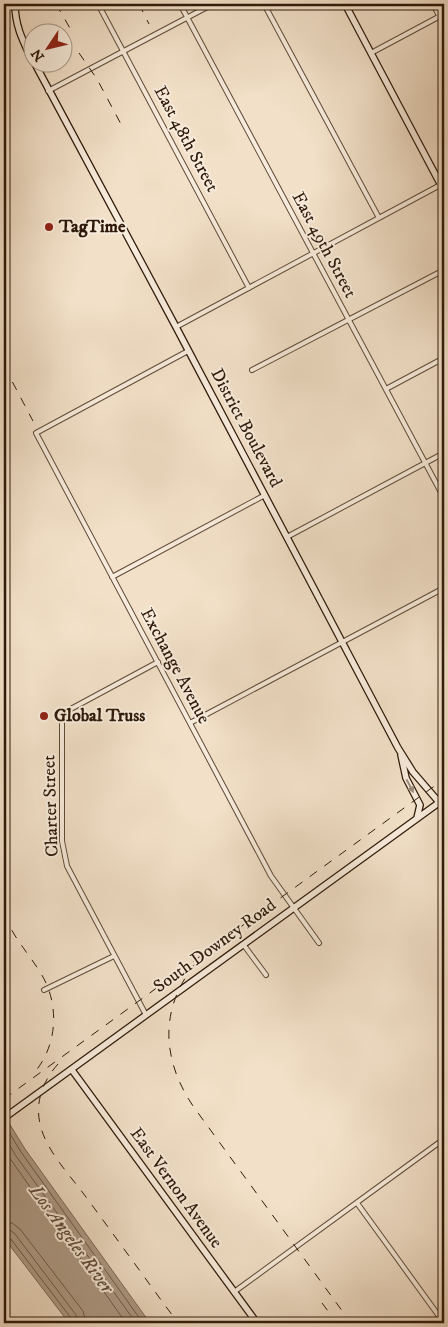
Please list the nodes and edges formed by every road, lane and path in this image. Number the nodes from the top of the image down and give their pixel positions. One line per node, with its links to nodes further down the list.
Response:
1 (15, 4): 11 (main road, District Boulevard)
2 (98, 4): 12 (street, East 48th Street)
3 (180, 4): 9 (street, East 49th Street)
4 (213, 4): 9 (street)
5 (264, 4): 18 (street)
6 (345, 4): 13 (main road)
7 (433, 4): 8 (street)
8 (442, 15): 10 (street); 13 (street)
9 (187, 17): 12 (street); 19 (street, East 49th Street)
10 (444, 25)
11 (22, 41)
12 (123, 52): 15 (street); 21 (street, East 48th Street)
13 (371, 53): 16 (main road)
14 (38, 72): 15 (main road, District Boulevard)
15 (48, 91): 23 (main road, District Boulevard)
16 (443, 184): 17 (main road); 18 (street)
17 (444, 192)
18 (379, 218): 19 (street)
19 (313, 253): 21 (street); 22 (street, East 49th Street)
20 (444, 270): 22 (street)
21 (249, 288): 23 (street)
22 (349, 320): 26 (street); 27 (street, East 49th Street)
23 (176, 327): 24 (main road, District Boulevard)
24 (188, 351): 30 (main road, District Boulevard); 33 (street, Exchange Avenue)
25 (444, 358): 27 (street)
26 (252, 370)
27 (386, 388): 29 (street, East 49th Street)
28 (444, 453): 29 (street)
29 (425, 463): 31 (street, East 49th Street); 32 (street)
30 (265, 496): 32 (main road, District Boulevard); 33 (street)
31 (444, 498)
32 (287, 537): 35 (main road, District Boulevard)
33 (112, 577): 36 (street, Exchange Avenue)
34 (444, 588): 35 (street)
35 (343, 642): 37 (street); 38 (main road, District Boulevard)
36 (158, 662): 37 (street, Exchange Avenue); 45 (street, Charter Street)
37 (190, 722): 42 (street, Exchange Avenue)
38 (401, 753): 39 (main road, District Boulevard); 41 (main road, one-way to 41)
39 (442, 801): 40 (main road, District Boulevard); 41 (main road, South Downey Road)
40 (444, 808)
41 (417, 818): 42 (main road, South Downey Road)
42 (294, 908): 43 (street, Exchange Avenue); 44 (main road, South Downey Road)
43 (319, 943)
44 (244, 944): 46 (street); 48 (main road, South Downey Road)
45 (114, 956): 47 (street); 48 (street, Charter Street)
46 (266, 975)
47 (44, 990)
48 (146, 1015): 49 (main road, South Downey Road)
49 (72, 1070): 50 (main road, South Downey Road); 53 (main road, East Vernon Avenue)
50 (4, 1118)
51 (444, 1139): 52 (street)
52 (357, 1203): 53 (street); 55 (street)
53 (234, 1292): 54 (main road, East Vernon Avenue)
54 (257, 1323)
55 (444, 1323)

